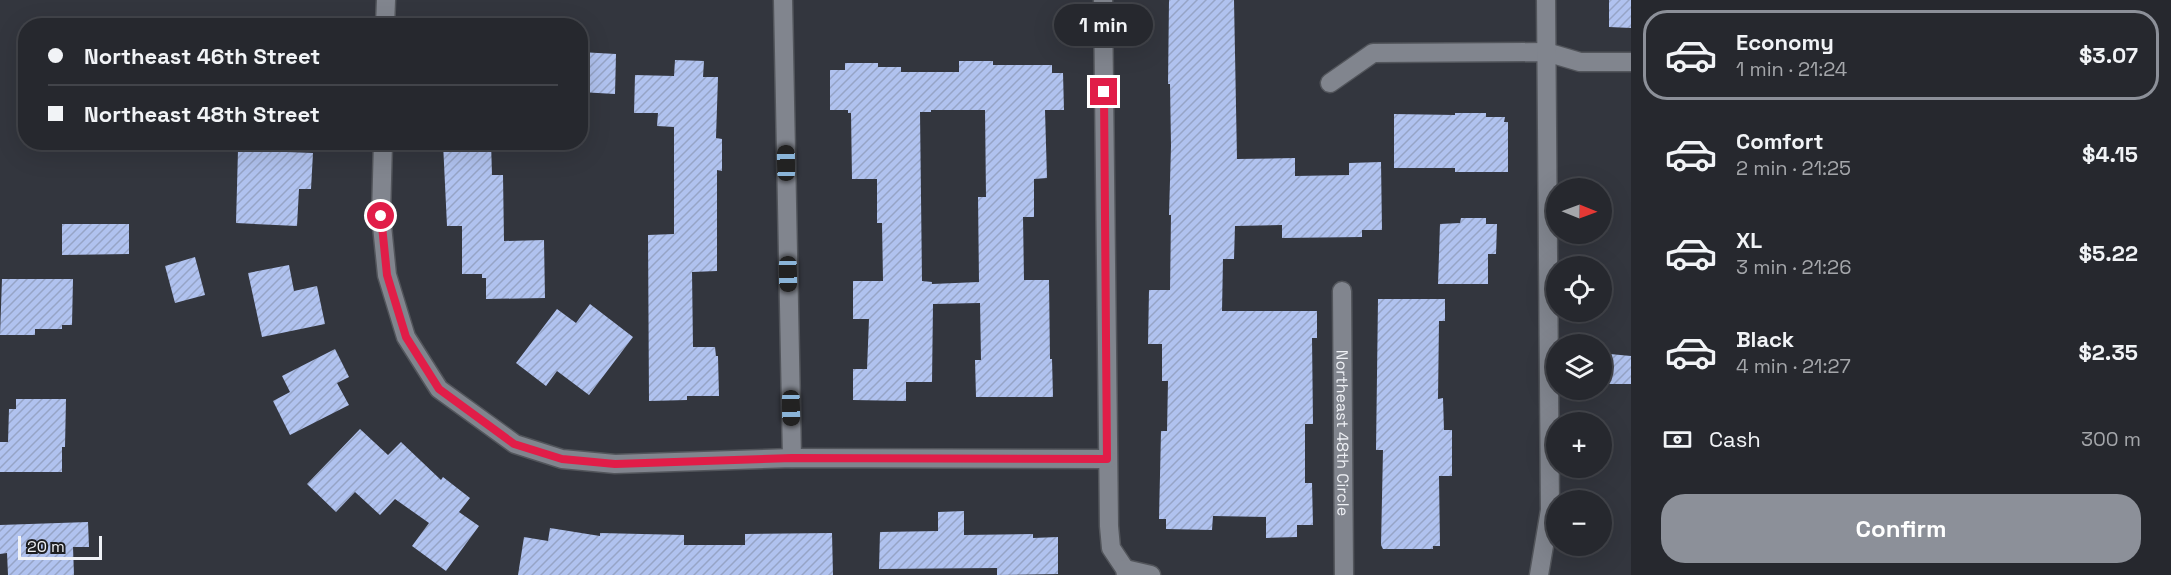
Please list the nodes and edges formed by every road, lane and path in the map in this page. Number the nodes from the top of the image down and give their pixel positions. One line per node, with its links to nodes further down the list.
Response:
1 (386, 0): 5 (street)
2 (783, 0): 11 (street)
3 (1103, 0): 12 (street)
4 (1546, 0): 6 (street)
5 (385, 18)
6 (1546, 52): 7 (street); 8 (street); 16 (street)
7 (1631, 62)
8 (1330, 83)
9 (383, 150): 11 (street)
10 (1342, 291): 15 (street, Northeast 48th Circle)
11 (792, 458): 12 (street)
12 (1107, 459): 13 (street)
13 (1126, 572): 14 (street)
14 (1151, 575)
15 (1344, 575)
16 (1539, 575)

